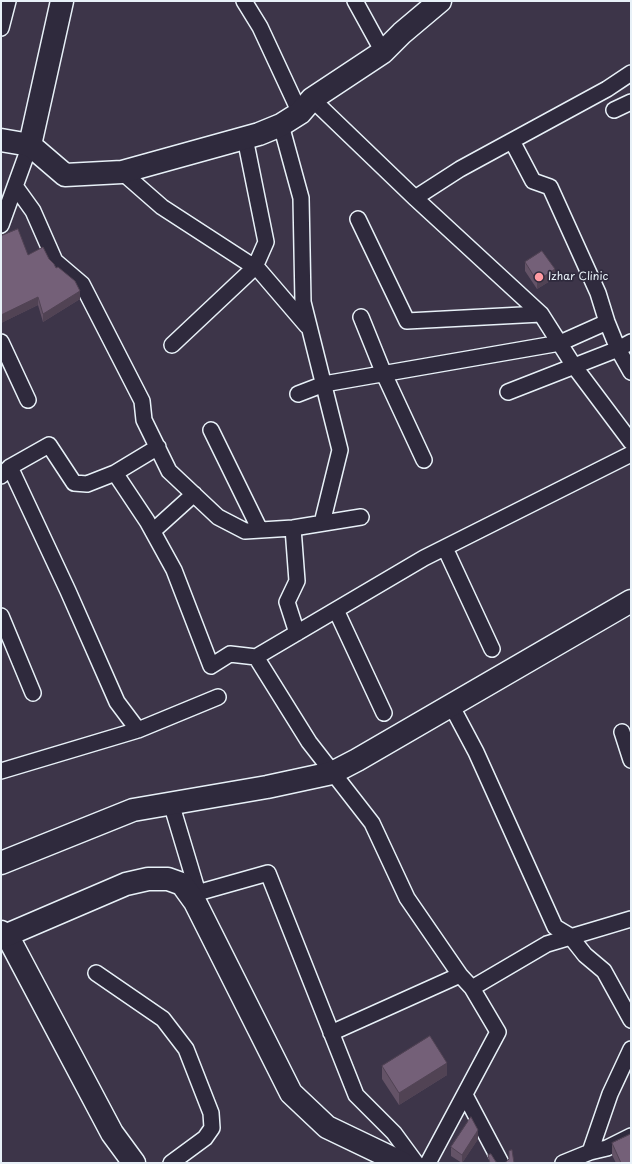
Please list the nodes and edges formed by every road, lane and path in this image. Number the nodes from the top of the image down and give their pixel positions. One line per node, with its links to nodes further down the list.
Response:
1 (8, 1): 6 (street)
2 (62, 1): 16 (street)
3 (244, 1): 10 (street)
4 (355, 1): 7 (street)
5 (440, 1): 7 (street)
6 (1, 28)
7 (383, 52): 10 (street)
8 (631, 73): 15 (street)
9 (631, 102): 11 (street)
10 (306, 106): 12 (street); 19 (street)
11 (614, 110)
12 (280, 125): 13 (street); 26 (street)
13 (245, 138): 17 (street); 22 (street)
14 (1, 140): 16 (street)
15 (512, 141): 19 (street); 25 (street)
16 (30, 145): 17 (street); 18 (street)
17 (122, 172): 22 (street)
18 (15, 186): 21 (street); 41 (street)
19 (415, 198): 23 (street)
20 (358, 219): 23 (street)
21 (1, 225)
22 (255, 267): 26 (street); 30 (street)
23 (541, 314): 29 (street)
24 (361, 318): 34 (street)
25 (606, 322): 29 (street); 31 (street)
26 (310, 329): 35 (street)
27 (1, 342): 38 (street)
28 (631, 342): 31 (street)
29 (560, 343): 32 (street); 34 (street)
30 (172, 345)
31 (618, 349): 32 (street); 33 (street)
32 (574, 366): 36 (street); 40 (street)
33 (631, 372)
34 (384, 374): 35 (street); 43 (street)
35 (324, 384): 37 (street); 48 (street)
36 (508, 392)
37 (298, 394)
38 (28, 400)
39 (211, 430): 50 (street)
40 (631, 442)
41 (158, 447): 45 (street); 46 (street)
42 (631, 454): 52 (street)
43 (424, 460)
44 (6, 471): 45 (street); 63 (street)
45 (115, 473): 51 (street)
46 (194, 494): 50 (street); 51 (street)
47 (361, 517): 48 (street)
48 (322, 523): 49 (street)
49 (293, 528): 50 (street); 56 (street)
50 (260, 530)
51 (153, 531): 58 (street)
52 (445, 548): 54 (street); 57 (street)
53 (631, 601): 61 (street)
54 (336, 610): 56 (street); 62 (street)
55 (1, 616): 59 (street)
56 (297, 633): 58 (street)
57 (492, 649)
58 (256, 657): 67 (street)
59 (33, 693)
60 (218, 697): 63 (street)
61 (451, 705): 67 (street); 73 (street)
62 (384, 712)
63 (138, 730): 66 (street)
64 (622, 732): 65 (street)
65 (631, 760)
66 (1, 771)
67 (332, 773): 68 (street); 75 (street)
68 (171, 803): 69 (street); 70 (street)
69 (1, 863)
70 (194, 894): 72 (street); 78 (street); 85 (street)
71 (631, 919): 73 (street)
72 (4, 933): 83 (street)
73 (570, 936): 76 (street); 77 (street)
74 (96, 974): 84 (street)
75 (460, 975): 76 (street); 78 (street)
76 (472, 988): 80 (street)
77 (631, 1020)
78 (331, 1032): 86 (street)
79 (631, 1049): 82 (street)
80 (465, 1095): 87 (street); 88 (street)
81 (630, 1139): 82 (street)
82 (590, 1152): 89 (street)
83 (134, 1163)
84 (171, 1163)
85 (402, 1163)
86 (416, 1163)
87 (428, 1163)
88 (502, 1163)
89 (563, 1163)

